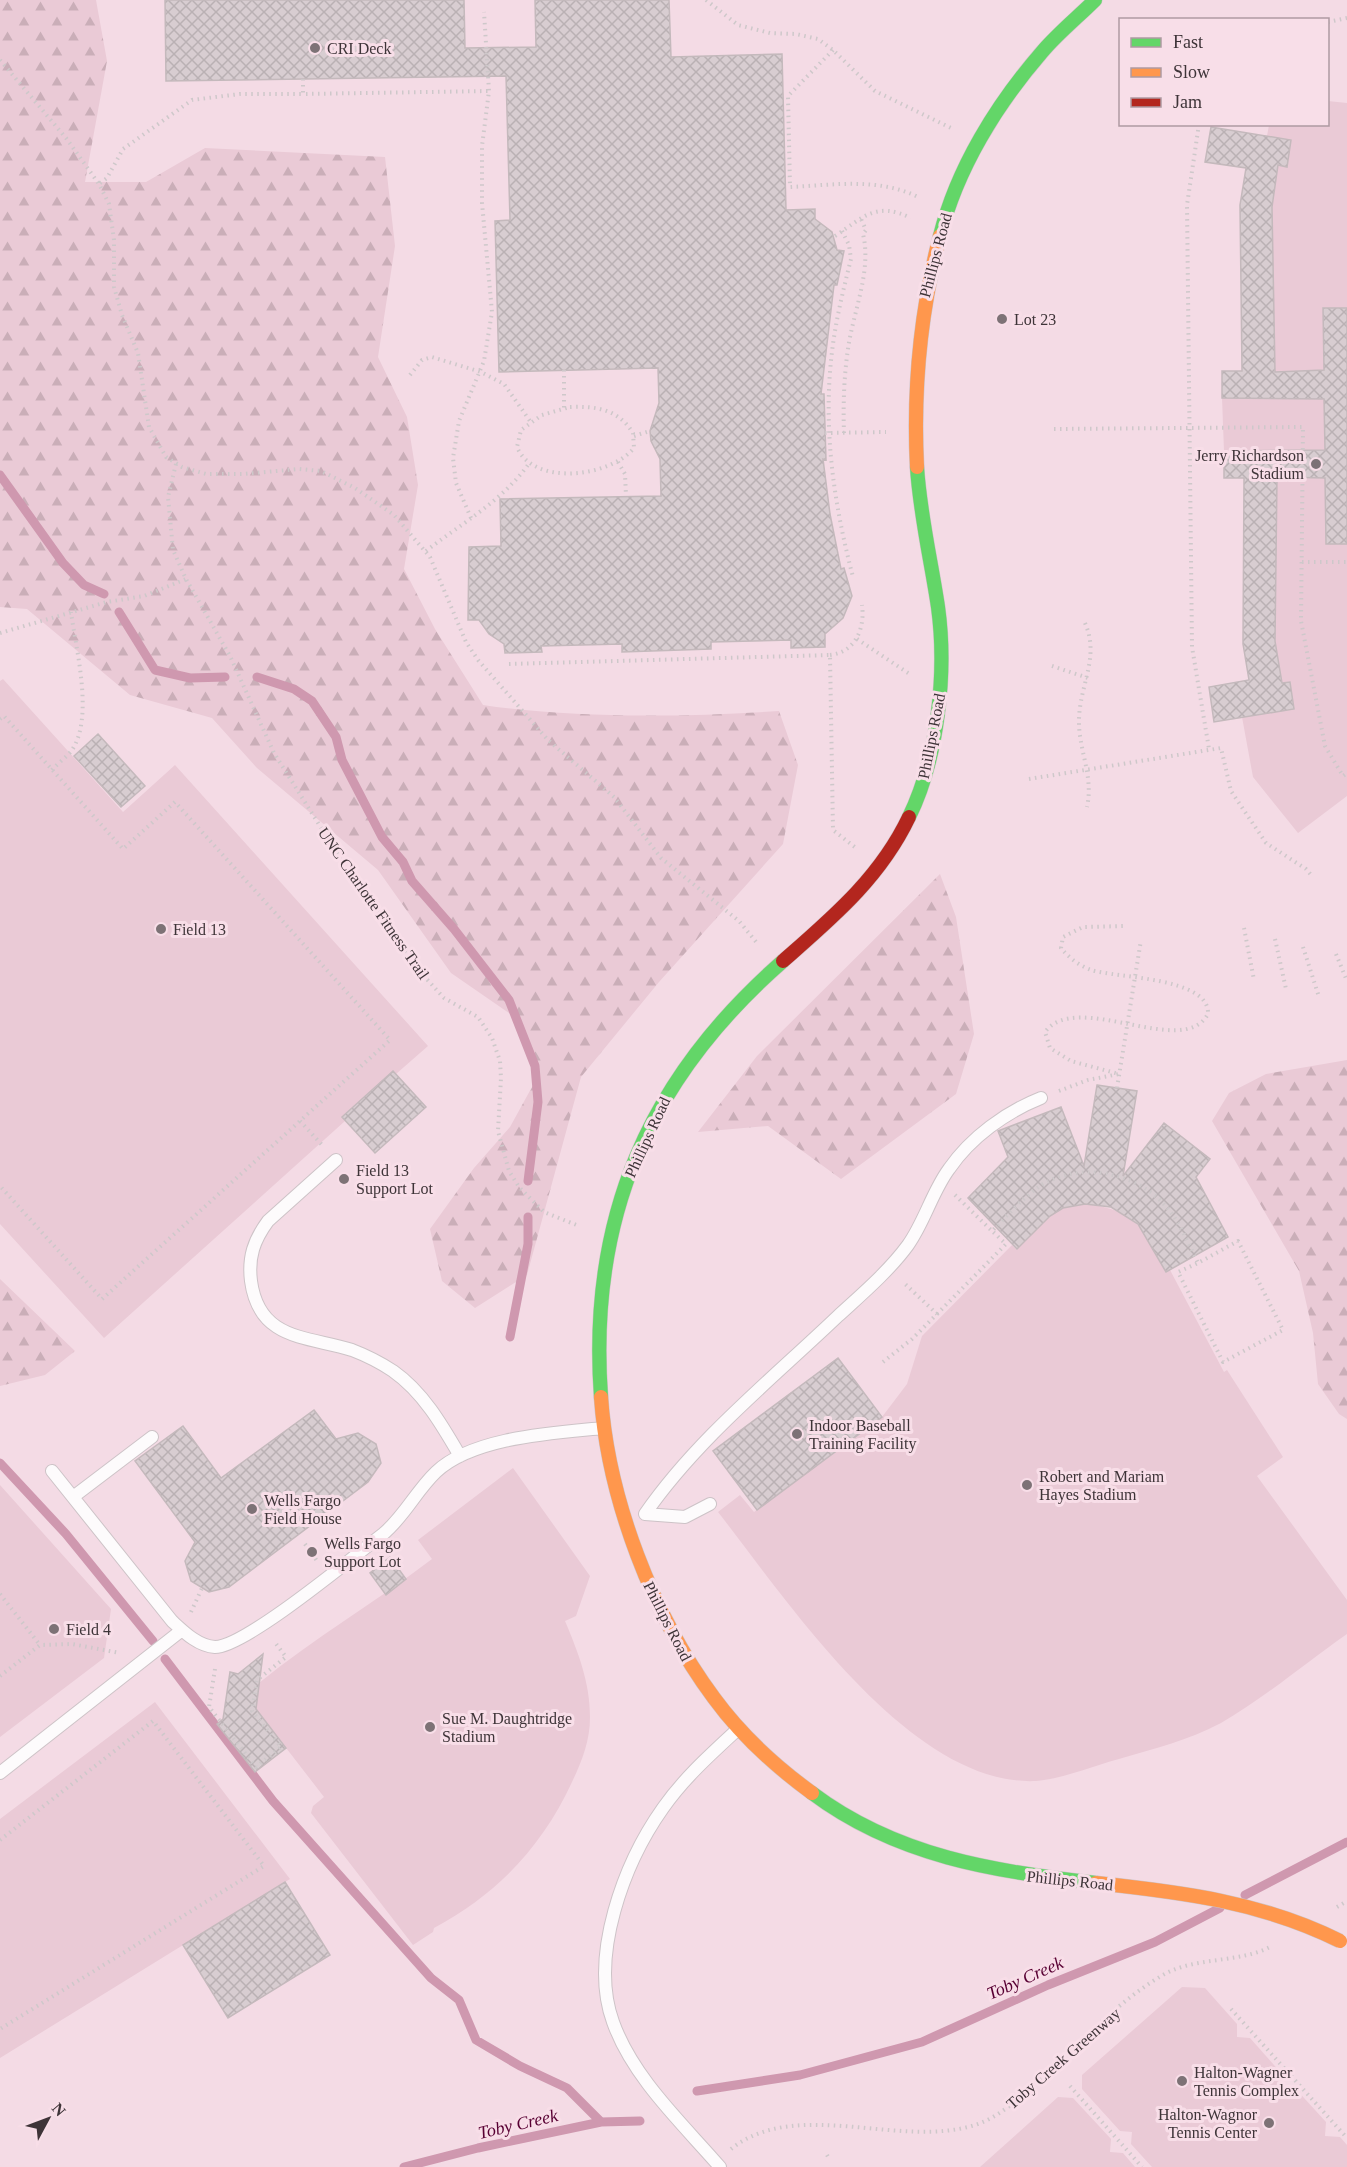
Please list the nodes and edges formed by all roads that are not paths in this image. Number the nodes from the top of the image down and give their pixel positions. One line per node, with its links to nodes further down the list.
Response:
1 (1095, 0): 4 (street, Phillips Road)
2 (1041, 1098): 10 (lane)
3 (336, 1160): 6 (lane)
4 (603, 1427): 6 (lane); 11 (street, Phillips Road)
5 (152, 1437): 8 (lane)
6 (460, 1456): 12 (lane)
7 (52, 1471): 8 (lane)
8 (73, 1497): 12 (lane)
9 (710, 1504): 10 (lane)
10 (645, 1514): 11 (lane)
11 (626, 1520): 13 (street, Phillips Road)
12 (182, 1630): 14 (lane)
13 (738, 1729): 15 (street, Phillips Road, bridge); 16 (lane)
14 (0, 1773)
15 (1343, 1943)
16 (720, 2167)

